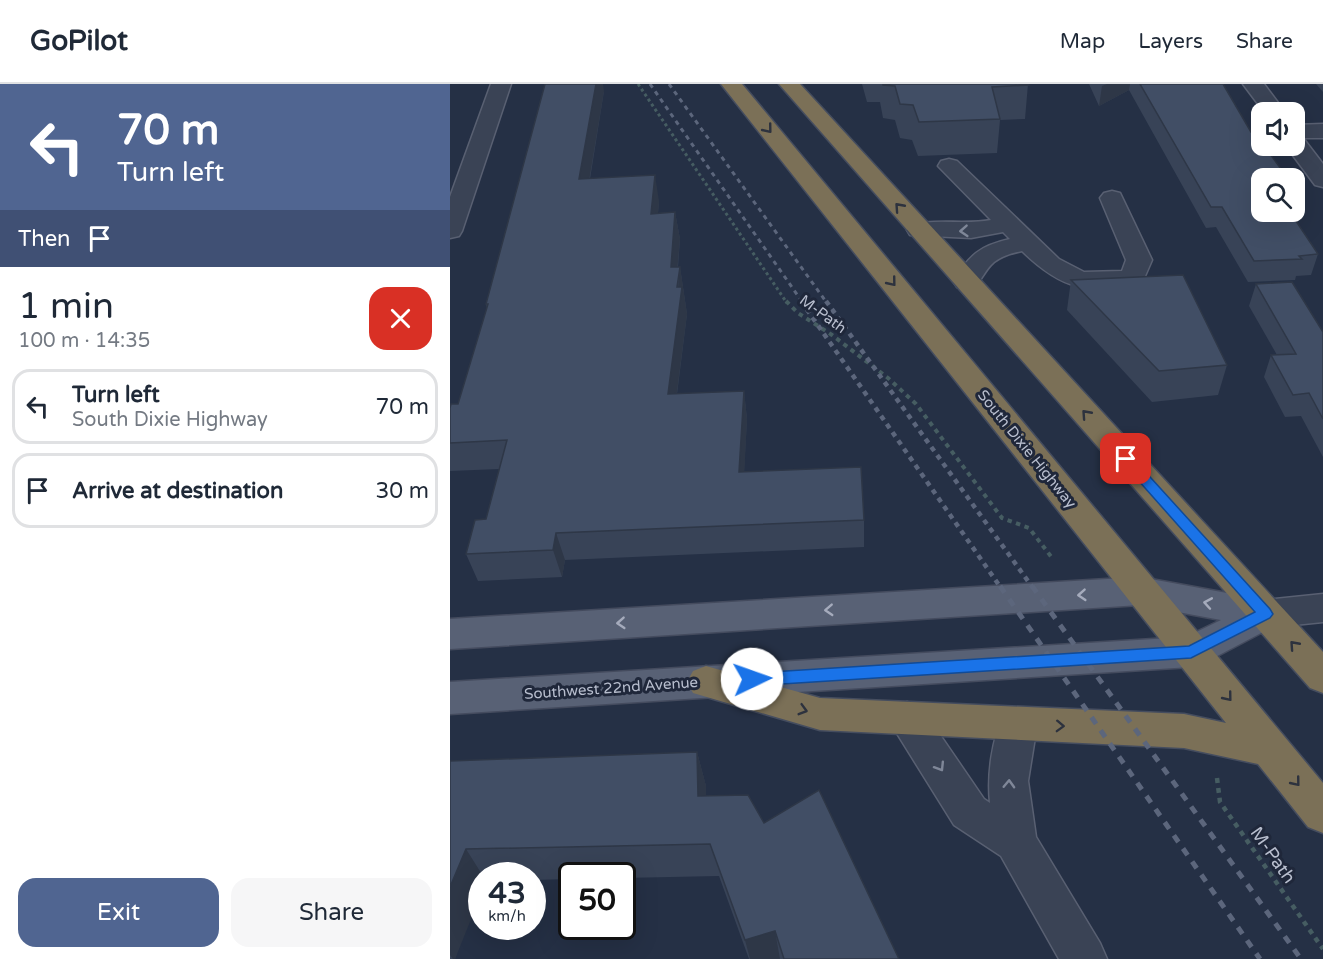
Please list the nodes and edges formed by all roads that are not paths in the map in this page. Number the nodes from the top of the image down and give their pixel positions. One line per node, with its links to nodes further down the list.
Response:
1 (501, 84): 14 (street)
2 (731, 84): 17 (highway, South Dixie Highway, one-way to 17)
3 (789, 84): 13 (highway, one-way to 3)
4 (1254, 84): 5 (street)
5 (1267, 102)
6 (1323, 130): 7 (street)
7 (1305, 131)
8 (1305, 156): 10 (street)
9 (949, 166): 12 (street)
10 (1323, 180)
11 (1112, 198): 15 (street)
12 (1008, 224): 13 (street, one-way to 13); 15 (street)
13 (919, 230): 16 (highway)
14 (450, 231)
15 (1028, 242): 16 (street)
16 (966, 280): 19 (highway, one-way to 16)
17 (1140, 591): 19 (main road, Southwest 22nd Avenue, one-way to 17); 20 (main road, Southwest 22nd Avenue, one-way to 20); 21 (highway, South Dixie Highway)
18 (1323, 608): 19 (street, Southwest 22nd Avenue)
19 (1265, 614): 21 (main road, Southwest 22nd Avenue); 22 (highway, one-way to 19)
20 (450, 634)
21 (1191, 652): 23 (main road, Southwest 22nd Avenue); 27 (highway, South Dixie Highway, one-way to 27)
22 (1323, 677)
23 (706, 682): 24 (main road, Southwest 22nd Avenue); 25 (highway, one-way to 25)
24 (450, 698)
25 (907, 719): 26 (highway); 29 (street, one-way to 29)
26 (1018, 725): 27 (highway, one-way to 27); 29 (street, one-way to 26)
27 (1269, 748): 28 (highway, South Dixie Highway, one-way to 28)
28 (1323, 814)
29 (1016, 842): 30 (street)
30 (1084, 959)

